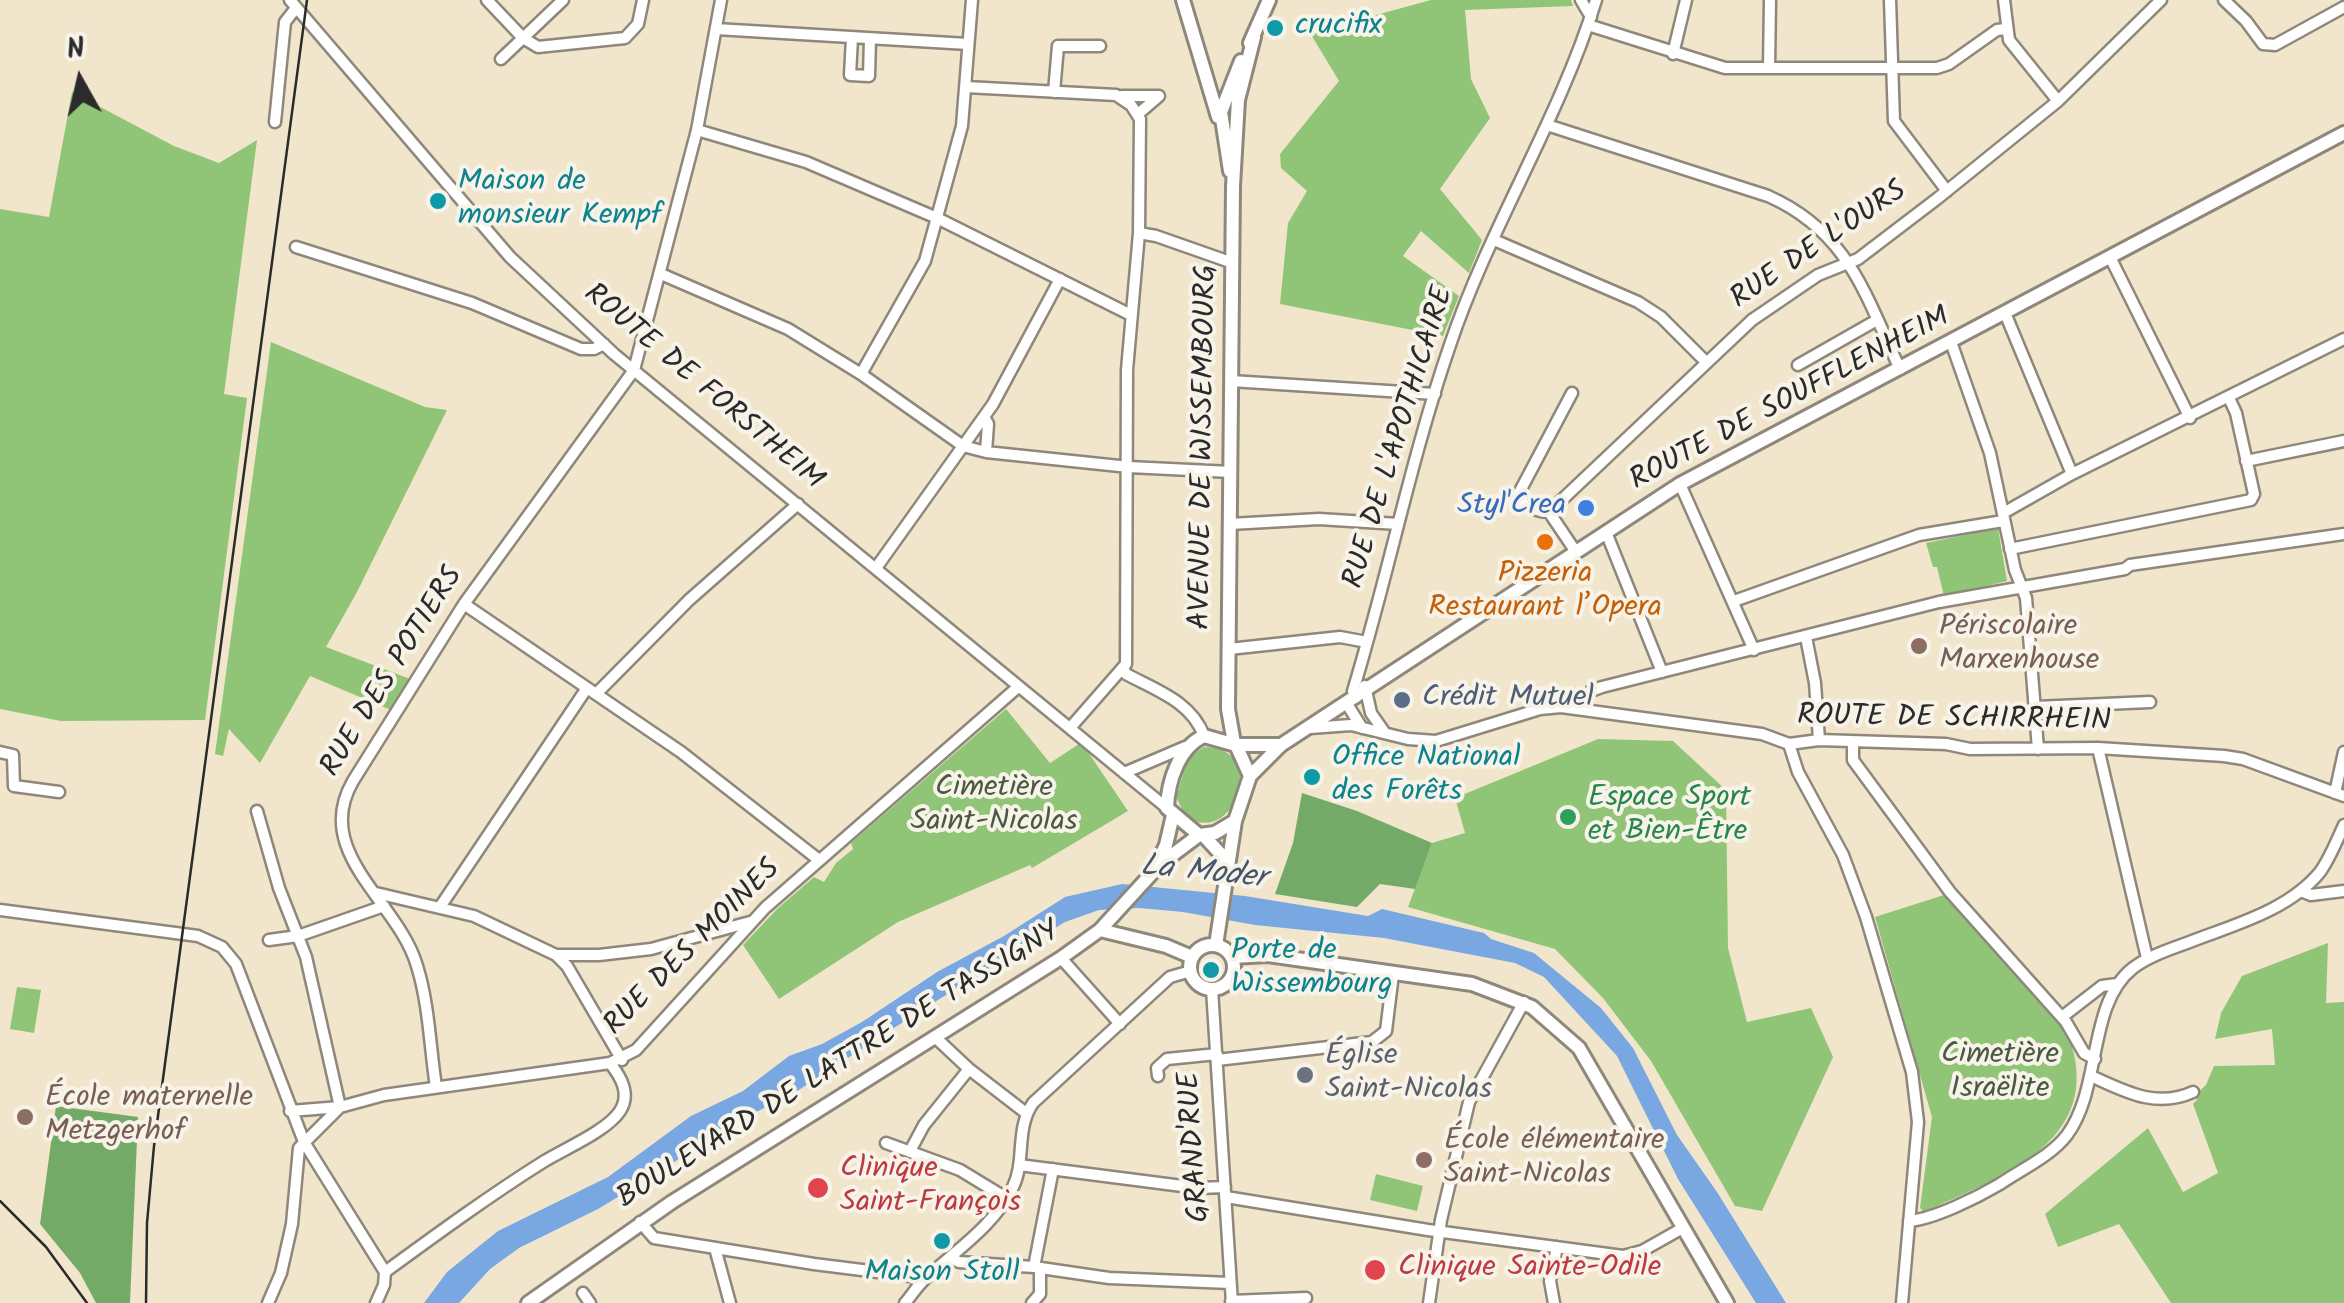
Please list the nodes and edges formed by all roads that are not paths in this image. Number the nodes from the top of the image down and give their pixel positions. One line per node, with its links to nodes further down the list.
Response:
1 (487, 0): 22 (street)
2 (563, 0): 22 (street)
3 (643, 0): 22 (street)
4 (721, 0): 20 (street)
5 (972, 0): 25 (street)
6 (1183, 0): 32 (main road)
7 (1270, 0): 21 (main road, AVENUE DE WISSEMBOURG)
8 (1581, 0): 18 (street)
9 (1596, 0): 18 (street, RUE DE L'APOTHICAIRE)
10 (1686, 0): 27 (street)
11 (1770, 0): 30 (street)
12 (1890, 0): 31 (street)
13 (2004, 0): 19 (street)
14 (2162, 0): 37 (street, RUE DE L'OURS)
15 (2224, 0): 17 (street)
16 (293, 4): 39 (street); 60 (street, ROUTE DE FORSTHEIM)
17 (2344, 7)
18 (1590, 21): 27 (street); 40 (street, RUE DE L'APOTHICAIRE)
19 (2005, 28): 31 (street); 37 (street)
20 (716, 29): 23 (street); 42 (street)
21 (1254, 37): 29 (main road, AVENUE DE WISSEMBOURG); 35 (main road, AVENUE DE WISSEMBOURG)
22 (523, 38): 28 (street)
23 (852, 38): 24 (street); 24 (street)
24 (870, 39): 25 (street)
25 (968, 44): 33 (street)
26 (1100, 46): 34 (street)
27 (1673, 54): 30 (street)
28 (501, 59)
29 (1237, 68): 32 (main road); 35 (main road, AVENUE DE WISSEMBOURG)
30 (1768, 68): 31 (street)
31 (1892, 70): 45 (street)
32 (1207, 77): 35 (main road); 41 (main road)
33 (966, 88): 34 (street); 46 (street)
34 (1054, 92): 36 (street)
35 (1231, 94): 41 (main road, AVENUE DE WISSEMBOURG); 44 (main road, AVENUE DE WISSEMBOURG)
36 (1116, 96): 38 (street); 38 (street)
37 (2058, 101): 45 (street, RUE DE L'OURS)
38 (1138, 114): 47 (street)
39 (275, 122)
40 (1547, 125): 48 (street, RUE DE L'APOTHICAIRE); 52 (street)
41 (1221, 126): 44 (main road, AVENUE DE WISSEMBOURG)
42 (697, 130): 46 (street); 53 (street)
43 (2344, 133): 50 (main road, ROUTE DE SOUFFLENHEIM)
44 (1233, 186): 51 (main road, AVENUE DE WISSEMBOURG)
45 (1946, 191): 52 (street, RUE DE L'OURS)
46 (937, 218): 54 (street); 65 (street)
47 (1138, 233): 51 (street); 56 (street)
48 (1494, 240): 61 (street); 68 (street, RUE DE L'APOTHICAIRE)
49 (296, 247): 60 (street)
50 (2110, 258): 55 (main road, ROUTE DE SOUFFLENHEIM); 71 (street)
51 (1233, 263): 66 (main road, AVENUE DE WISSEMBOURG)
52 (1850, 263): 57 (street); 61 (street, RUE DE L'OURS)
53 (661, 274): 64 (street); 65 (street)
54 (1060, 279): 56 (street); 70 (street)
55 (2006, 313): 59 (main road, ROUTE DE SOUFFLENHEIM); 78 (street)
56 (1132, 315): 76 (street)
57 (1877, 320): 62 (street); 63 (street)
58 (2344, 340): 69 (street)
59 (1951, 342): 63 (main road, ROUTE DE SOUFFLENHEIM); 82 (street)
60 (604, 344): 64 (street, ROUTE DE FORSTHEIM)
61 (1705, 361): 81 (street, RUE DE L'OURS)
62 (1798, 365)
63 (1900, 369): 79 (main road, ROUTE DE SOUFFLENHEIM)
64 (634, 370): 80 (street, ROUTE DE FORSTHEIM); 92 (street, RUE DES POTIERS)
65 (862, 374): 73 (street)
66 (1232, 381): 68 (street); 77 (main road, AVENUE DE WISSEMBOURG)
67 (1572, 393): 81 (street)
68 (1435, 394): 84 (street, RUE DE L'APOTHICAIRE)
69 (2228, 398): 71 (street); 75 (street)
70 (984, 416): 73 (street); 74 (street)
71 (2190, 418): 78 (street)
72 (2344, 441): 75 (street)
73 (964, 446): 74 (street); 89 (street)
74 (986, 452): 76 (street)
75 (2246, 462): 87 (street)
76 (1129, 466): 77 (street); 97 (street)
77 (1231, 472): 83 (main road, AVENUE DE WISSEMBOURG)
78 (2072, 474): 82 (street)
79 (1680, 484): 85 (main road, ROUTE DE SOUFFLENHEIM); 91 (street)
80 (798, 504): 89 (street, ROUTE DE FORSTHEIM); 100 (street)
81 (1550, 512): 88 (street)
82 (2004, 516): 87 (street); 91 (street)
83 (1230, 524): 84 (street); 95 (main road, AVENUE DE WISSEMBOURG)
84 (1398, 524): 94 (street, RUE DE L'APOTHICAIRE)
85 (1606, 532): 88 (main road, ROUTE DE SOUFFLENHEIM); 98 (street)
86 (2344, 534): 90 (street)
87 (2010, 549): 90 (street)
88 (1576, 552): 101 (main road, ROUTE DE SOUFFLENHEIM)
89 (876, 568): 99 (street, ROUTE DE FORSTHEIM)
90 (2022, 586): 93 (street); 103 (street)
91 (1734, 602): 96 (street)
92 (464, 604): 100 (street); 133 (street, RUE DES POTIERS)
93 (1806, 637): 96 (street); 111 (street)
94 (1367, 642): 95 (street); 101 (street, RUE DE L'APOTHICAIRE)
95 (1229, 650): 105 (main road, AVENUE DE WISSEMBOURG)
96 (1754, 650): 98 (street)
97 (1123, 668): 106 (street); 110 (street)
98 (1662, 672): 104 (street)
99 (1018, 687): 106 (street, ROUTE DE FORSTHEIM); 130 (street, RUE DES MOINES)
100 (592, 691): 130 (street); 137 (street)
101 (1356, 697): 107 (main road, ROUTE DE SOUFFLENHEIM); 108 (street); 109 (street)
102 (2150, 702): 103 (street)
103 (2035, 707): 118 (street)
104 (1575, 708): 109 (street, ROUTE DE SCHIRRHEIN); 114 (street, ROUTE DE SCHIRRHEIN)
105 (1228, 709): 110 (main road); 113 (main road, AVENUE DE WISSEMBOURG)
106 (1070, 728): 121 (street, ROUTE DE FORSTHEIM)
107 (1310, 728): 108 (street, ROUTE DE SCHIRRHEIN); 115 (main road, ROUTE DE SOUFFLENHEIM)
108 (1362, 728): 109 (street, ROUTE DE SCHIRRHEIN)
109 (1386, 734)
110 (1205, 736): 113 (main road); 116 (main road)
111 (1819, 740): 112 (street, ROUTE DE SCHIRRHEIN); 114 (street, ROUTE DE SCHIRRHEIN)
112 (1853, 742): 118 (street, ROUTE DE SCHIRRHEIN); 153 (street)
113 (1235, 744): 115 (main road); 122 (main road)
114 (1789, 744): 174 (street)
115 (1281, 745): 122 (main road, ROUTE DE SOUFFLENHEIM)
116 (1185, 746): 121 (street); 126 (main road)
117 (2098, 748): 118 (street, ROUTE DE SCHIRRHEIN); 124 (street, ROUTE DE SCHIRRHEIN); 147 (street)
118 (2038, 749)
119 (0, 752): 123 (street)
120 (2344, 752): 124 (street)
121 (1124, 773): 126 (street, ROUTE DE FORSTHEIM)
122 (1250, 776): 127 (main road)
123 (59, 792)
124 (2340, 794)
125 (257, 811): 141 (street)
126 (1170, 811): 129 (main road); 132 (main road)
127 (1235, 821): 129 (main road); 131 (main road)
128 (2344, 824): 134 (street)
129 (1202, 835): 131 (main road); 132 (main road)
130 (819, 860): 139 (street, RUE DES MOINES)
131 (1228, 868): 143 (main road)
132 (1156, 869): 140 (main road)
133 (375, 892): 136 (street, RUE DES POTIERS); 137 (street)
134 (2301, 892): 135 (street); 147 (street)
135 (2344, 892)
136 (384, 906): 141 (street); 162 (street, RUE DES POTIERS)
137 (440, 906): 144 (street)
138 (0, 910): 165 (street)
139 (750, 922): 144 (street); 158 (street, RUE DES MOINES)
140 (1100, 930): 146 (main road, BOULEVARD DE LATTRE DE TASSIGNY); 148 (main road, BOULEVARD DE LATTRE DE TASSIGNY)
141 (298, 936): 142 (street); 164 (street)
142 (268, 940)
143 (1216, 945): 145 (main road); 148 (main road)
144 (556, 955): 158 (street)
145 (1232, 957): 149 (main road); 151 (main road)
146 (1062, 958): 154 (street); 155 (main road, BOULEVARD DE LATTRE DE TASSIGNY)
147 (2147, 958): 150 (street)
148 (1191, 964): 151 (main road); 154 (street)
149 (1393, 974): 152 (main road); 156 (street)
150 (2117, 984): 153 (street); 157 (street)
151 (1212, 988): 156 (street, GRAND'RUE)
152 (1524, 1002): 176 (main road); 177 (street)
153 (2062, 1017): 157 (street)
154 (1120, 1024): 166 (street)
155 (936, 1038): 159 (street); 175 (main road, BOULEVARD DE LATTRE DE TASSIGNY)
156 (1217, 1057): 160 (street); 172 (street, GRAND'RUE)
157 (2094, 1059): 161 (street)
158 (616, 1061): 162 (street, RUE DES MOINES); 182 (street)
159 (969, 1069): 166 (street); 169 (street)
160 (1158, 1076)
161 (2091, 1076): 163 (street); 174 (street)
162 (436, 1088): 164 (street, RUE DES MOINES)
163 (2193, 1092)
164 (340, 1107): 165 (street, RUE DES MOINES); 167 (street, RUE DES MOINES)
165 (290, 1111): 167 (street)
166 (1026, 1113): 170 (street)
167 (304, 1142): 182 (street); 188 (street)
168 (886, 1143): 169 (street)
169 (910, 1151): 173 (street)
170 (1019, 1165): 171 (street); 173 (street)
171 (1054, 1169): 172 (street); 181 (street)
172 (1226, 1192): 177 (street); 184 (street, GRAND'RUE)
173 (1006, 1198): 180 (street)
174 (1909, 1221): 196 (street)
175 (640, 1222): 179 (street); 186 (main road, BOULEVARD DE LATTRE DE TASSIGNY)
176 (1681, 1229): 178 (street); 195 (main road)
177 (1440, 1232): 178 (street); 193 (street)
178 (1556, 1247): 194 (street)
179 (714, 1248): 183 (street); 190 (street)
180 (951, 1258): 181 (street); 183 (street)
181 (1037, 1268): 184 (street); 192 (street)
182 (385, 1272): 189 (street)
183 (926, 1278): 191 (street)
184 (1230, 1282): 187 (street, GRAND'RUE)
185 (1306, 1298): 187 (street)
186 (532, 1302)
187 (1232, 1302)
188 (268, 1303)
189 (376, 1303)
190 (730, 1303)
191 (905, 1303)
192 (1032, 1303)
193 (1429, 1303)
194 (1554, 1303)
195 (1726, 1303)
196 (1902, 1303)

